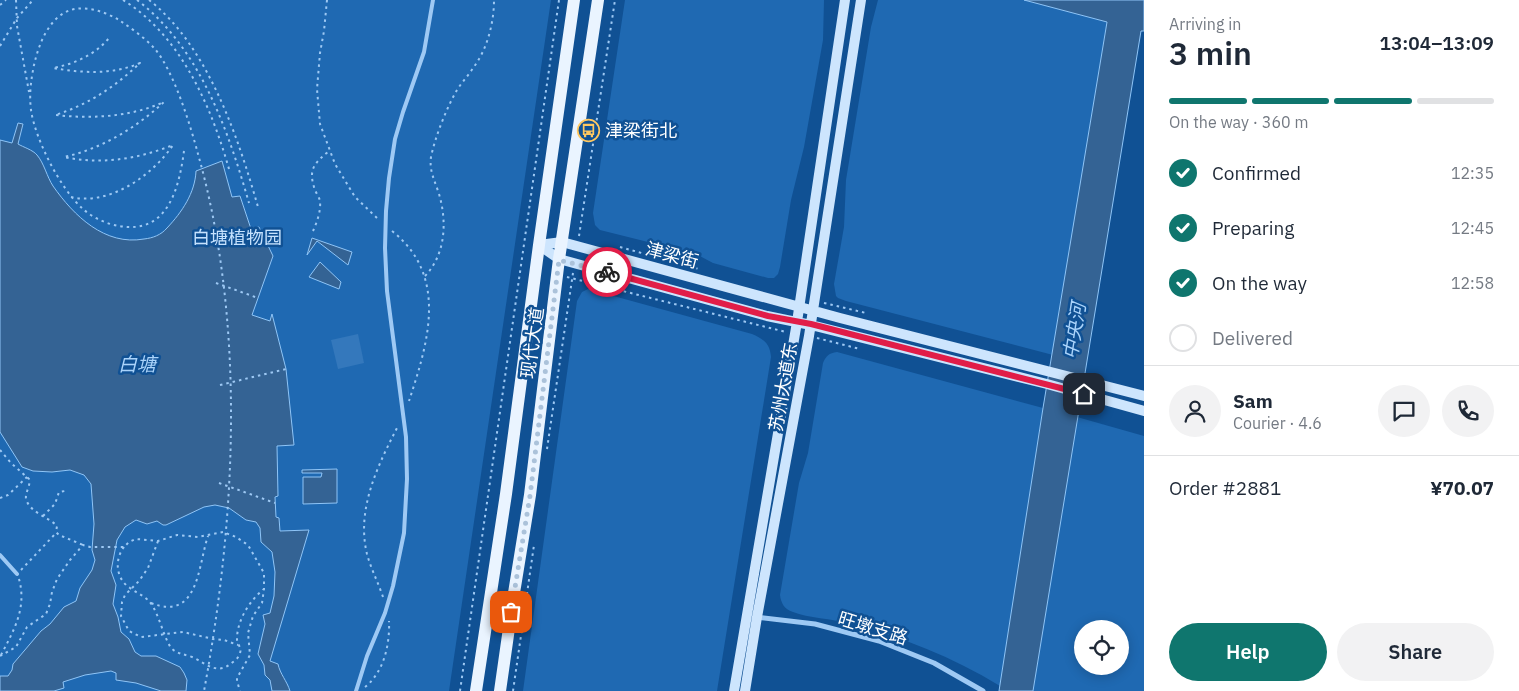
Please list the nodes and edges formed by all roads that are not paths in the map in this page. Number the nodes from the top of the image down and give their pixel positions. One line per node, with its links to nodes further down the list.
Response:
1 (433, 0): 19 (lane)
2 (574, 0): 7 (main road, 现代大道)
3 (598, 0): 6 (main road, 现代大道)
4 (845, 0): 9 (main road, 苏州大道东)
5 (861, 0): 10 (main road, 苏州大道东)
6 (562, 242): 7 (main road, 津梁街); 8 (main road, 现代大道); 9 (main road, 津梁街)
7 (539, 245): 8 (main road, 津梁街); 20 (main road, 现代大道)
8 (559, 260): 11 (main road, 津梁街); 21 (main road, 现代大道)
9 (800, 307): 10 (main road, 津梁街); 11 (main road, 苏州大道东)
10 (813, 311): 12 (main road, 苏州大道东); 13 (main road, 津梁街)
11 (798, 322): 12 (main road, 津梁街); 17 (main road, 苏州大道东)
12 (811, 324): 14 (main road, 津梁街); 18 (main road, 苏州大道东)
13 (1144, 396)
14 (1144, 411)
15 (0, 554): 16 (lane)
16 (17, 574)
17 (746, 616): 18 (street, 旺墩支路); 22 (main road, 苏州大道东)
18 (757, 618): 23 (main road, 苏州大道东); 24 (street, 旺墩支路)
19 (356, 691)
20 (476, 691)
21 (500, 691)
22 (734, 691)
23 (745, 691)
24 (983, 691)

